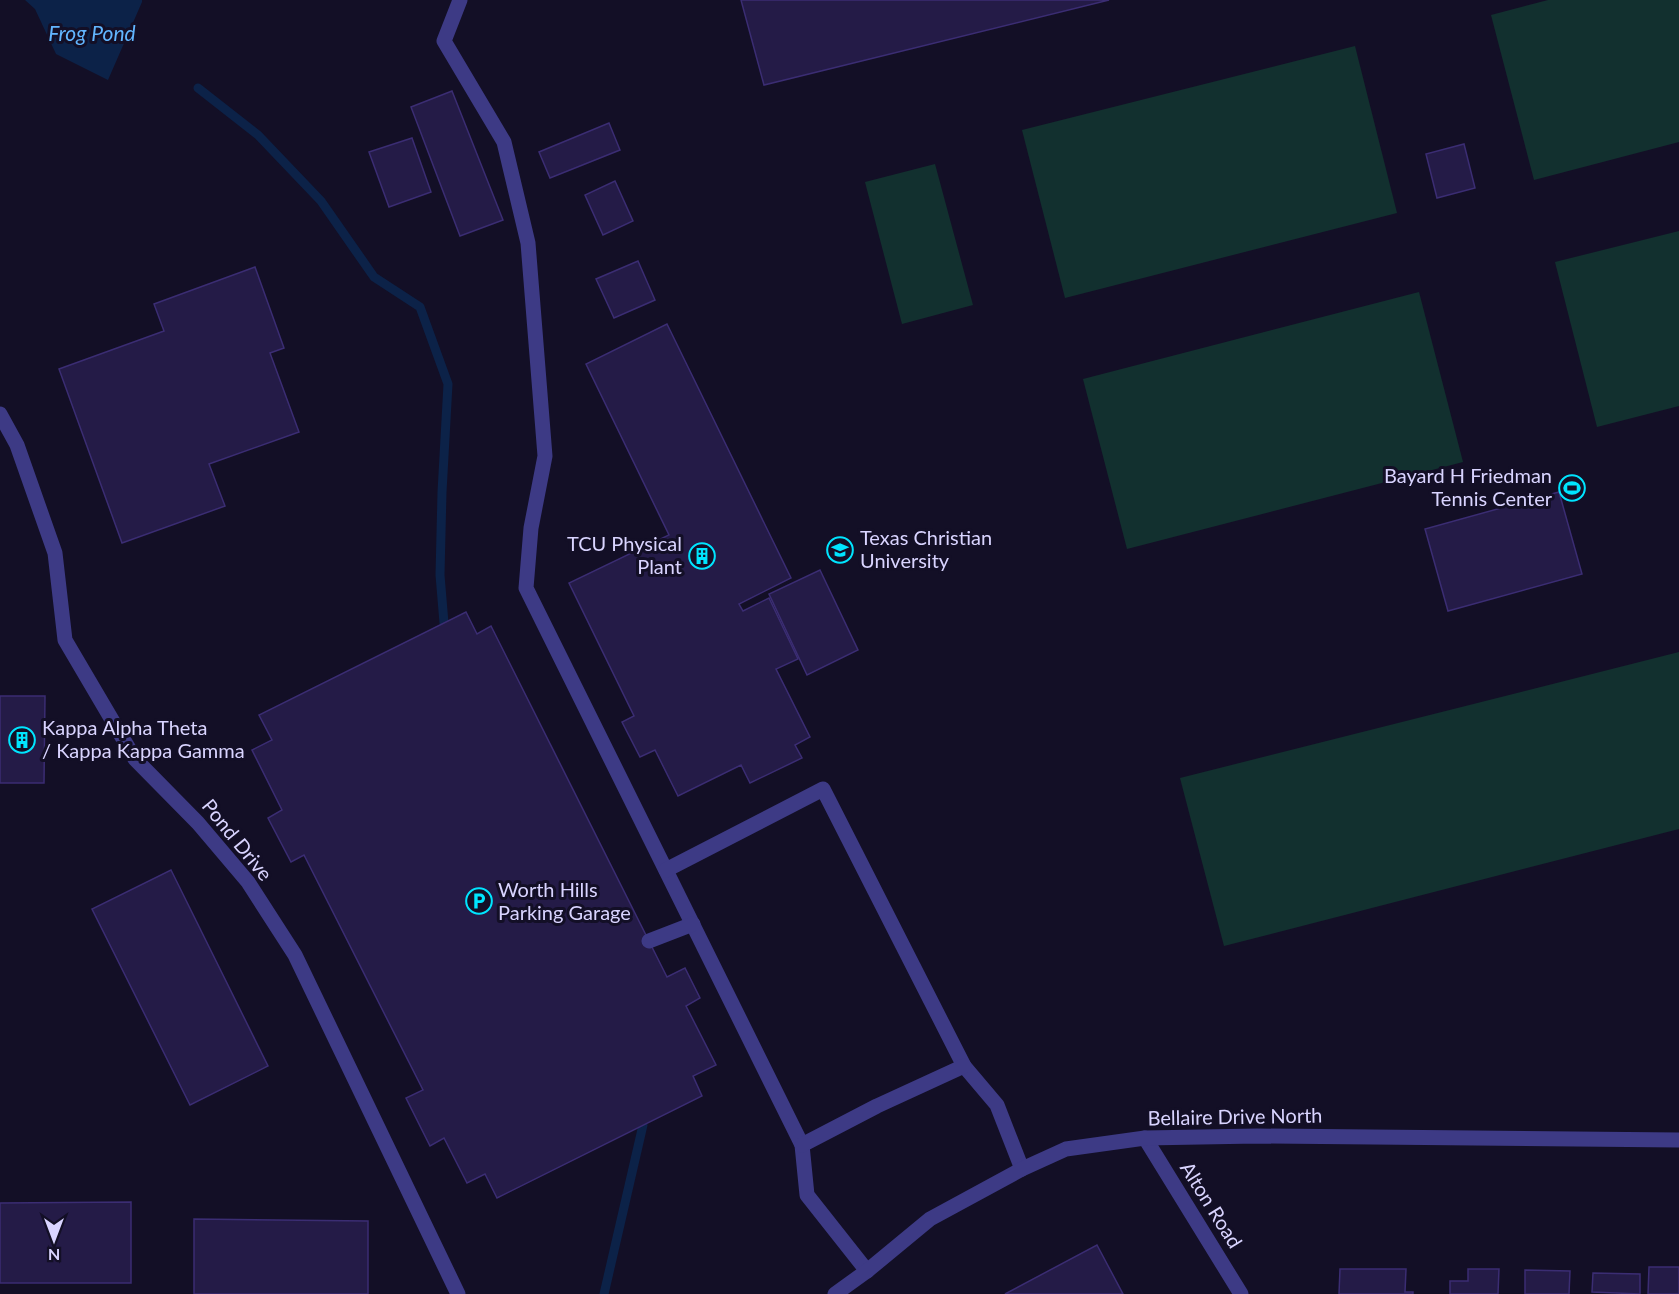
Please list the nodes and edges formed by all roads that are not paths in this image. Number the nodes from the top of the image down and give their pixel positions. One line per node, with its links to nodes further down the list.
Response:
1 (460, 0): 3 (street)
2 (0, 414): 12 (street, Pond Drive)
3 (666, 870): 4 (street); 6 (street)
4 (693, 924): 5 (street); 9 (street)
5 (649, 941)
6 (964, 1066): 9 (street); 10 (street)
7 (1145, 1138): 8 (street, Bellaire Drive North); 10 (street, Bellaire Drive North); 14 (street, Alton Road)
8 (1679, 1140)
9 (802, 1145): 11 (street)
10 (1022, 1169): 11 (street, Bellaire Drive North)
11 (867, 1270): 13 (street, Bellaire Drive North)
12 (458, 1294)
13 (835, 1294)
14 (1241, 1294)

